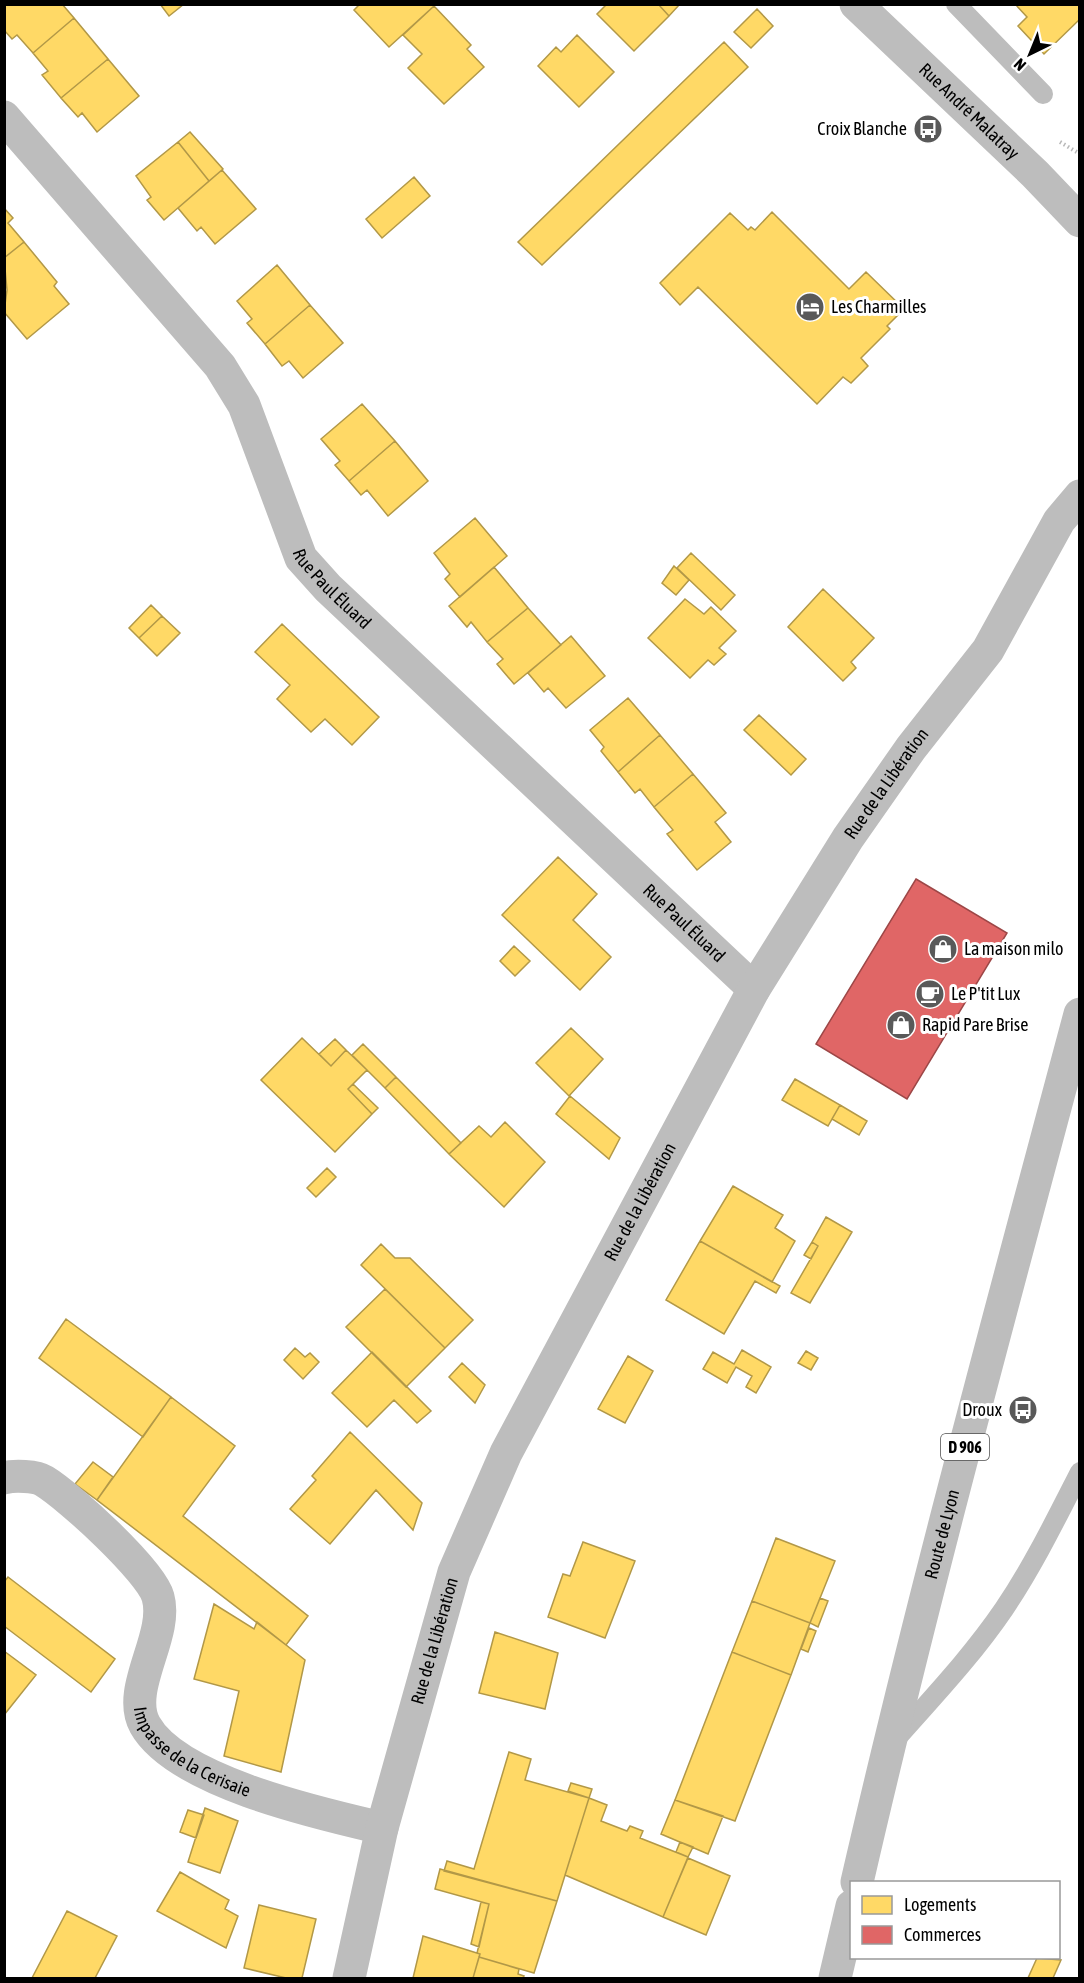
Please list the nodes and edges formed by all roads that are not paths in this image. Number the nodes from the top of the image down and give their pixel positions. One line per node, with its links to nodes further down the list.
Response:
1 (856, 4): 5 (street, Rue André Malatray)
2 (956, 4): 3 (lane)
3 (1043, 94)
4 (4, 117): 7 (street, Rue Paul Éluard)
5 (1080, 221)
6 (1080, 496): 7 (street, Rue de la Libération)
7 (754, 989): 13 (street, Rue de la Libération)
8 (1080, 1014): 9 (street, Route de Lyon / D 906)
9 (1072, 1062): 12 (street, Route de Lyon / D 906)
10 (1080, 1472): 12 (lane)
11 (4, 1478): 13 (street, Impasse de la Cerisaie)
12 (888, 1748): 14 (street, Route de Lyon / D 906)
13 (382, 1828): 16 (street, Rue de la Libération)
14 (857, 1881)
15 (850, 1914): 17 (street)
16 (349, 1978)
17 (835, 1978)

